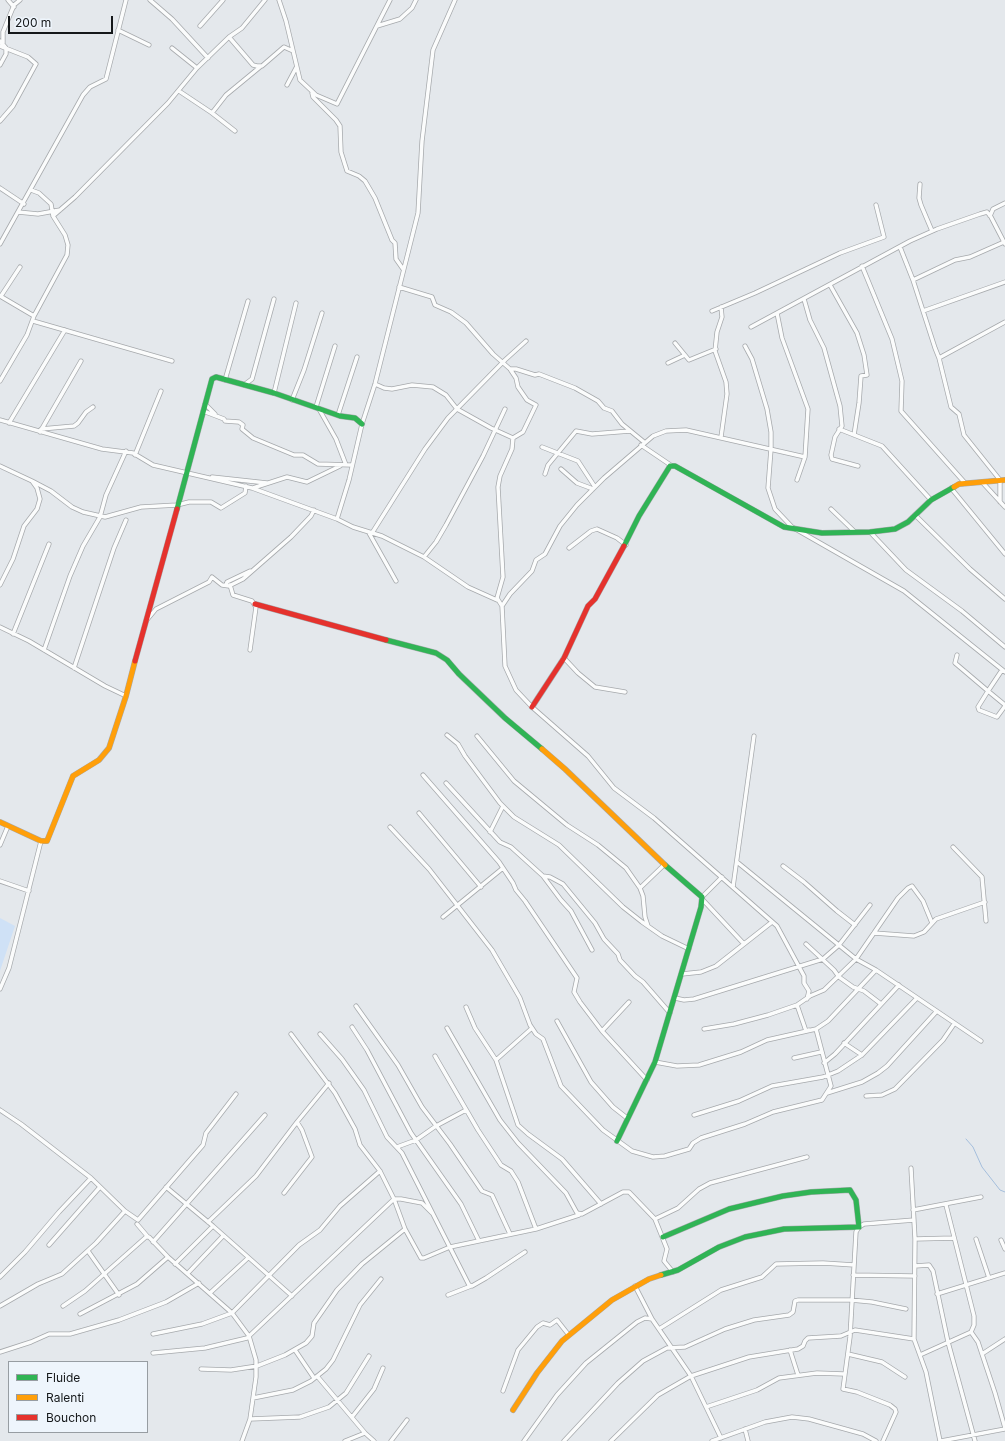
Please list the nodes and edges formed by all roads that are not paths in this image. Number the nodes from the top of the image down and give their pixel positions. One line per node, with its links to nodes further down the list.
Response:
1 (8, 0): 11 (street)
2 (20, 0): 11 (street)
3 (126, 0): 14 (street)
4 (150, 0): 21 (street)
5 (223, 0): 12 (street)
6 (265, 0): 15 (street)
7 (279, 0): 20 (street)
8 (390, 0): 13 (street)
9 (416, 0): 13 (street)
10 (455, 0): 49 (street)
11 (14, 7): 16 (street)
12 (200, 26)
13 (377, 26): 28 (street)
14 (118, 30): 17 (street); 34 (street)
15 (229, 37): 21 (street); 23 (street)
16 (1, 44): 18 (street)
17 (149, 45)
18 (6, 48): 22 (street); 30 (street)
19 (172, 48): 24 (street)
20 (293, 51): 23 (street); 25 (street)
21 (208, 58): 24 (street)
22 (0, 65)
23 (260, 67): 29 (street)
24 (197, 68): 27 (street)
25 (296, 68): 26 (street); 28 (street)
26 (286, 85)
27 (179, 91): 29 (street); 39 (street)
28 (312, 92): 49 (street)
29 (212, 112): 31 (street)
30 (0, 121)
31 (235, 131)
32 (920, 184): 43 (street)
33 (0, 188): 36 (street)
34 (31, 190): 36 (street); 38 (street)
35 (1005, 203): 42 (street)
36 (24, 204): 40 (street)
37 (876, 205): 59 (street)
38 (53, 210): 39 (street); 40 (street); 41 (street)
39 (61, 210): 41 (street)
40 (18, 212): 45 (street)
41 (53, 216): 64 (street)
42 (990, 216): 43 (street); 44 (street)
43 (932, 231): 46 (street)
44 (1005, 243): 50 (street)
45 (0, 244)
46 (900, 247): 47 (street); 50 (street)
47 (862, 266): 52 (street); 127 (street)
48 (20, 267): 54 (street)
49 (403, 269): 53 (street)
50 (913, 280): 61 (street)
51 (1005, 282): 61 (street)
52 (830, 285): 56 (street); 103 (street)
53 (399, 287): 78 (street); 83 (street)
54 (0, 296): 64 (street)
55 (274, 299): 84 (street)
56 (804, 299): 63 (street); 99 (street)
57 (248, 301): 81 (street)
58 (296, 303): 86 (street)
59 (721, 307): 60 (street); 72 (street)
60 (712, 310)
61 (923, 311): 75 (street)
62 (322, 313): 87 (street)
63 (777, 313): 66 (street); 112 (street)
64 (33, 319): 67 (street); 82 (street)
65 (1005, 322): 75 (street)
66 (751, 327)
67 (65, 330): 77 (street); 97 (street)
68 (526, 341): 78 (street)
69 (675, 343): 73 (street)
70 (335, 346): 90 (street)
71 (745, 346): 108 (street)
72 (716, 349): 73 (street); 104 (street)
73 (685, 355): 79 (street)
74 (357, 357): 95 (street)
75 (939, 358): 123 (street)
76 (81, 361): 100 (street)
77 (172, 361)
78 (502, 363): 80 (street); 92 (street)
79 (668, 363)
80 (510, 369): 102 (street); 105 (street)
81 (225, 380): 84 (street); 88 (street)
82 (0, 381)
83 (375, 384): 92 (street); 98 (street)
84 (244, 385): 86 (street)
85 (160, 391): 110 (street)
86 (274, 393): 87 (street)
87 (292, 400): 90 (street)
88 (205, 404): 93 (street); 94 (street)
89 (93, 407): 100 (street)
90 (318, 408): 95 (street); 113 (street)
91 (505, 408): 101 (street)
92 (457, 409): 101 (street); 147 (street)
93 (203, 411): 94 (street); 119 (street)
94 (215, 415): 113 (street)
95 (338, 415): 98 (street)
96 (0, 420): 97 (street)
97 (9, 423): 100 (street)
98 (362, 424): 117 (street)
99 (839, 429): 103 (street); 116 (street)
100 (41, 430): 109 (street)
101 (495, 430): 105 (street); 152 (street)
102 (631, 431): 106 (street); 111 (street)
103 (854, 435): 132 (street)
104 (721, 437): 106 (street); 108 (street)
105 (513, 438): 157 (street)
106 (643, 444): 115 (street); 130 (street)
107 (542, 447): 111 (street)
108 (771, 449): 112 (street); 144 (street)
109 (126, 451): 110 (street); 141 (street)
110 (136, 454): 119 (street)
111 (559, 454): 120 (street); 130 (street)
112 (805, 457): 122 (street)
113 (344, 465): 117 (street); 126 (street)
114 (0, 466): 124 (street)
115 (672, 466): 144 (street); 149 (street)
116 (858, 466)
117 (352, 467): 142 (street)
118 (561, 470): 130 (street)
119 (186, 472): 121 (street); 134 (street)
120 (545, 474)
121 (210, 478): 126 (street); 128 (street)
122 (797, 480)
123 (1002, 480): 125 (street); 133 (street)
124 (32, 481): 141 (street); 155 (street)
125 (982, 482): 127 (street); 133 (street)
126 (267, 483): 129 (street)
127 (965, 483): 131 (street)
128 (246, 486): 129 (street); 134 (street)
129 (252, 488): 137 (street)
130 (594, 488): 159 (street)
131 (951, 488): 132 (street); 151 (street)
132 (931, 500): 139 (street)
133 (1000, 502): 135 (street)
134 (177, 506): 141 (street); 160 (street)
135 (1005, 507)
136 (831, 509): 145 (street)
137 (314, 510): 138 (street); 140 (street)
138 (322, 512): 140 (street); 142 (street)
139 (915, 515): 146 (street); 156 (street)
140 (311, 516): 154 (street)
141 (100, 517): 164 (street)
142 (337, 519): 147 (street)
143 (126, 520): 168 (street)
144 (792, 527): 145 (street); 169 (street)
145 (855, 532): 146 (street)
146 (870, 532): 163 (street)
147 (371, 533): 152 (street); 153 (street)
148 (50, 544): 162 (street)
149 (626, 545): 150 (street); 167 (street)
150 (569, 548)
151 (1005, 554)
152 (424, 557): 157 (street)
153 (396, 581)
154 (228, 585): 158 (street); 160 (street)
155 (0, 586)
156 (1005, 599)
157 (497, 600): 159 (street)
158 (255, 604): 165 (street); 190 (street)
159 (502, 606): 174 (street)
160 (144, 623): 172 (street)
161 (0, 627): 162 (street)
162 (13, 634): 164 (street)
163 (1005, 647)
164 (44, 650): 168 (street)
165 (250, 650)
166 (957, 655): 170 (street)
167 (564, 658): 171 (street); 174 (street)
168 (74, 668): 172 (street)
169 (1004, 671): 170 (street)
170 (988, 691): 173 (street); 173 (street)
171 (625, 692)
172 (126, 696): 186 (street)
173 (1005, 706)
174 (532, 707): 194 (street)
175 (447, 735): 180 (street)
176 (477, 736): 198 (street)
177 (754, 736): 189 (street)
178 (423, 776): 192 (street)
179 (446, 783): 185 (street)
180 (503, 806): 185 (street); 209 (street)
181 (419, 813): 196 (street)
182 (0, 822): 183 (street)
183 (8, 826): 186 (street); 187 (street)
184 (390, 827): 202 (street)
185 (490, 832): 193 (street)
186 (41, 841): 199 (street)
187 (0, 845)
188 (953, 847): 201 (street)
189 (737, 862): 197 (street); 213 (street)
190 (664, 864): 198 (street); 200 (street)
191 (783, 866): 208 (street)
192 (503, 868): 196 (street); 242 (street)
193 (543, 876): 215 (street); 234 (street)
194 (722, 877): 197 (street); 200 (street)
195 (0, 881): 199 (street)
196 (481, 887): 202 (street)
197 (733, 887): 206 (street)
198 (640, 888): 209 (street)
199 (29, 891): 223 (street)
200 (702, 898): 211 (street); 214 (street)
201 (985, 902): 205 (street); 207 (street)
202 (458, 905): 204 (street); 239 (street)
203 (870, 905): 208 (street)
204 (443, 917)
205 (986, 921)
206 (772, 922): 211 (street); 218 (street)
207 (932, 923): 210 (street); 210 (street)
208 (855, 925): 213 (street)
209 (648, 926): 214 (street)
210 (874, 933): 217 (street)
211 (744, 944): 220 (street)
212 (806, 944): 216 (street)
213 (839, 945): 216 (street); 217 (street)
214 (689, 949): 220 (street)
215 (592, 950)
216 (823, 959): 218 (street); 221 (street)
217 (856, 959): 219 (street); 221 (street)
218 (800, 967): 225 (street); 227 (street)
219 (876, 970): 222 (street); 224 (street)
220 (682, 974): 225 (street)
221 (839, 977): 224 (street); 227 (street)
222 (898, 985): 226 (street); 229 (street)
223 (0, 989)
224 (859, 989): 229 (street); 241 (street)
225 (675, 998): 234 (street)
226 (917, 998): 233 (street); 248 (street)
227 (807, 999): 230 (street)
228 (629, 1002): 242 (street)
229 (881, 1004): 246 (street)
230 (797, 1005): 240 (street); 241 (street)
231 (356, 1006): 266 (street)
232 (466, 1007): 251 (street)
233 (936, 1012): 236 (street); 258 (street)
234 (670, 1013): 252 (street)
235 (557, 1021): 264 (street)
236 (954, 1024): 245 (street); 259 (street)
237 (352, 1027): 267 (street)
238 (447, 1028): 285 (street)
239 (532, 1028): 251 (street); 268 (street)
240 (704, 1029)
241 (816, 1029): 247 (street); 252 (street)
242 (602, 1031): 255 (street)
243 (291, 1034): 256 (street)
244 (320, 1034): 269 (street)
245 (981, 1041)
246 (844, 1044): 248 (street); 253 (street)
247 (821, 1052): 250 (street); 253 (street)
248 (862, 1055): 254 (street)
249 (436, 1056): 261 (street)
250 (794, 1058)
251 (496, 1060): 279 (street)
252 (655, 1062): 255 (street)
253 (824, 1063): 254 (street)
254 (828, 1075): 258 (street); 263 (street)
255 (647, 1080): 264 (street)
256 (328, 1083): 265 (street); 272 (street)
257 (236, 1094): 275 (street)
258 (826, 1094): 268 (street)
259 (866, 1096)
260 (0, 1110): 273 (street)
261 (466, 1110): 266 (street); 293 (street)
262 (265, 1115): 281 (street)
263 (694, 1115)
264 (627, 1118): 268 (street)
265 (297, 1122): 276 (street); 288 (street)
266 (436, 1126): 267 (street); 294 (street)
267 (416, 1140): 269 (street); 302 (street)
268 (617, 1141)
269 (396, 1148): 284 (street)
270 (807, 1157): 286 (street)
271 (911, 1168): 282 (street)
272 (380, 1171): 278 (street); 321 (street)
273 (91, 1178): 274 (street); 320 (street)
274 (100, 1187): 283 (street); 304 (street)
275 (166, 1187): 281 (street); 283 (street)
276 (284, 1193)
277 (981, 1197): 280 (street)
278 (394, 1199): 284 (street); 292 (street); 332 (street)
279 (601, 1204): 285 (street); 286 (street)
280 (946, 1205): 282 (street); 298 (street)
281 (187, 1206): 288 (street); 303 (street)
282 (913, 1210): 287 (street)
283 (125, 1211): 307 (street)
284 (435, 1215): 305 (street)
285 (579, 1215): 293 (street)
286 (655, 1219): 297 (street)
287 (914, 1220): 291 (street); 299 (street)
288 (208, 1222): 290 (street)
289 (137, 1224): 296 (street)
290 (213, 1226): 295 (street); 311 (street)
291 (859, 1227): 297 (street); 312 (street); 314 (street)
292 (404, 1229): 305 (street); 350 (street)
293 (536, 1229): 294 (street)
294 (510, 1234): 302 (street)
295 (224, 1236): 310 (street); 316 (street)
296 (148, 1237): 303 (street); 315 (street)
297 (663, 1237): 314 (street)
298 (954, 1238): 299 (street); 327 (street)
299 (915, 1239): 313 (street)
300 (976, 1239): 322 (street)
301 (1001, 1240): 306 (street)
302 (479, 1241): 305 (street)
303 (154, 1242): 309 (street)
304 (49, 1245)
305 (450, 1247): 325 (street)
306 (1005, 1249)
307 (88, 1251): 315 (street); 334 (street)
308 (525, 1252): 325 (street)
309 (168, 1258): 311 (street); 330 (street)
310 (248, 1258): 321 (street); 328 (street)
311 (175, 1264): 316 (street)
312 (854, 1265): 318 (street); 340 (street)
313 (915, 1266): 319 (street); 329 (street)
314 (673, 1272): 326 (street)
315 (105, 1273): 330 (street); 335 (street)
316 (188, 1273): 324 (street)
317 (1005, 1274): 322 (street)
318 (853, 1275): 319 (street); 333 (street)
319 (915, 1276): 346 (street)
320 (0, 1277)
321 (270, 1277): 332 (street); 337 (street)
322 (989, 1278): 327 (street)
323 (381, 1279): 365 (street)
324 (199, 1283): 328 (street); 352 (street)
325 (471, 1286): 331 (street)
326 (635, 1286): 339 (street); 344 (street)
327 (967, 1286): 329 (street); 342 (street)
328 (210, 1292): 337 (street)
329 (937, 1294): 348 (street)
330 (119, 1295): 338 (street)
331 (448, 1295)
332 (292, 1296): 345 (street)
333 (851, 1300): 336 (street); 341 (street); 349 (street)
334 (0, 1306)
335 (63, 1306)
336 (906, 1309)
337 (232, 1313): 343 (street); 345 (street)
338 (80, 1314)
339 (652, 1319): 340 (street); 385 (street)
340 (659, 1329): 349 (street)
341 (850, 1332): 346 (street); 351 (street); 354 (street)
342 (971, 1332): 348 (street); 355 (street)
343 (152, 1334)
344 (568, 1334): 368 (street); 372 (street)
345 (249, 1336): 353 (street); 358 (street)
346 (914, 1339): 356 (street)
347 (1005, 1340): 355 (street)
348 (948, 1342): 356 (street); 379 (street)
349 (673, 1348): 364 (street); 386 (street)
350 (295, 1350): 358 (street); 365 (street)
351 (790, 1350): 363 (street); 364 (street)
352 (0, 1352)
353 (153, 1353)
354 (848, 1354): 362 (street); 366 (street)
355 (982, 1354): 377 (street)
356 (920, 1355): 392 (street)
357 (369, 1356): 370 (street)
358 (257, 1366): 360 (street); 369 (street)
359 (384, 1368): 373 (street)
360 (201, 1370)
361 (836, 1374): 362 (street); 363 (street); 367 (street)
362 (844, 1374): 367 (street)
363 (798, 1375): 371 (street)
364 (691, 1376): 371 (street); 387 (street)
365 (316, 1377): 369 (street); 370 (street)
366 (905, 1377)
367 (844, 1381): 391 (street)
368 (503, 1391)
369 (254, 1398): 374 (street)
370 (338, 1400): 373 (street); 374 (street)
371 (706, 1407): 380 (street)
372 (513, 1410)
373 (352, 1417): 378 (street)
374 (250, 1418): 381 (street)
375 (407, 1420): 384 (street)
376 (745, 1429): 380 (street); 389 (street); 390 (street)
377 (1005, 1429): 379 (street)
378 (365, 1433): 382 (street); 383 (street)
379 (973, 1436): 392 (street); 393 (street)
380 (721, 1438): 388 (street)
381 (242, 1441)
382 (345, 1441)
383 (374, 1441)
384 (391, 1441)
385 (524, 1441)
386 (564, 1441)
387 (611, 1441)
388 (712, 1441)
389 (748, 1441)
390 (876, 1441)
391 (883, 1441)
392 (940, 1441)
393 (975, 1441)

